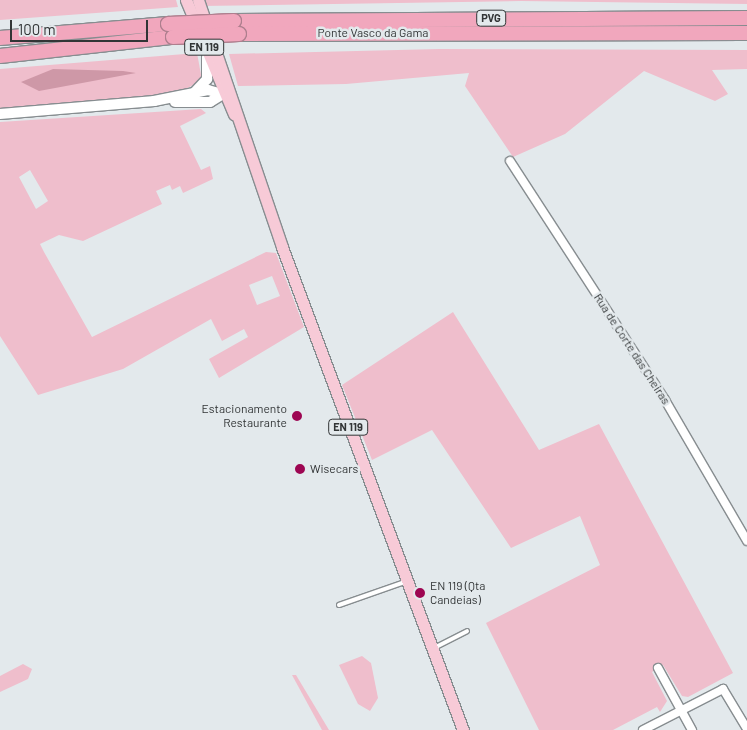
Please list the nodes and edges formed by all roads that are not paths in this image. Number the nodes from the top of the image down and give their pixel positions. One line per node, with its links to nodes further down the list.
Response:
1 (186, 0): 8 (main road, EN 119)
2 (198, 0): 10 (main road, EN 119)
3 (747, 18): 4 (highway, Ponte Vasco da Gama / PVG)
4 (236, 28): 5 (highway, Ponte Vasco da Gama / PVG, bridge); 6 (highway, Ponte Vasco da Gama / PVG)
5 (170, 31): 7 (highway, Ponte Vasco da Gama / PVG); 9 (highway, Ponte Vasco da Gama / PVG)
6 (747, 33)
7 (0, 38)
8 (207, 54): 10 (main road, EN 119); 11 (main road)
9 (0, 56)
10 (227, 92): 11 (main road); 12 (main road); 16 (main road, EN 119)
11 (190, 94): 12 (main road)
12 (154, 101): 13 (main road)
13 (0, 114)
14 (510, 161): 15 (street, Rua de Corte das Cheiras)
15 (747, 541)
16 (407, 581): 17 (lane); 19 (main road, EN 119)
17 (339, 605)
18 (467, 631): 19 (lane)
19 (432, 649): 23 (main road, EN 119)
20 (658, 668): 21 (street)
21 (681, 710): 22 (street); 24 (street); 25 (street)
22 (747, 729)
23 (463, 730)
24 (643, 730)
25 (692, 730)

